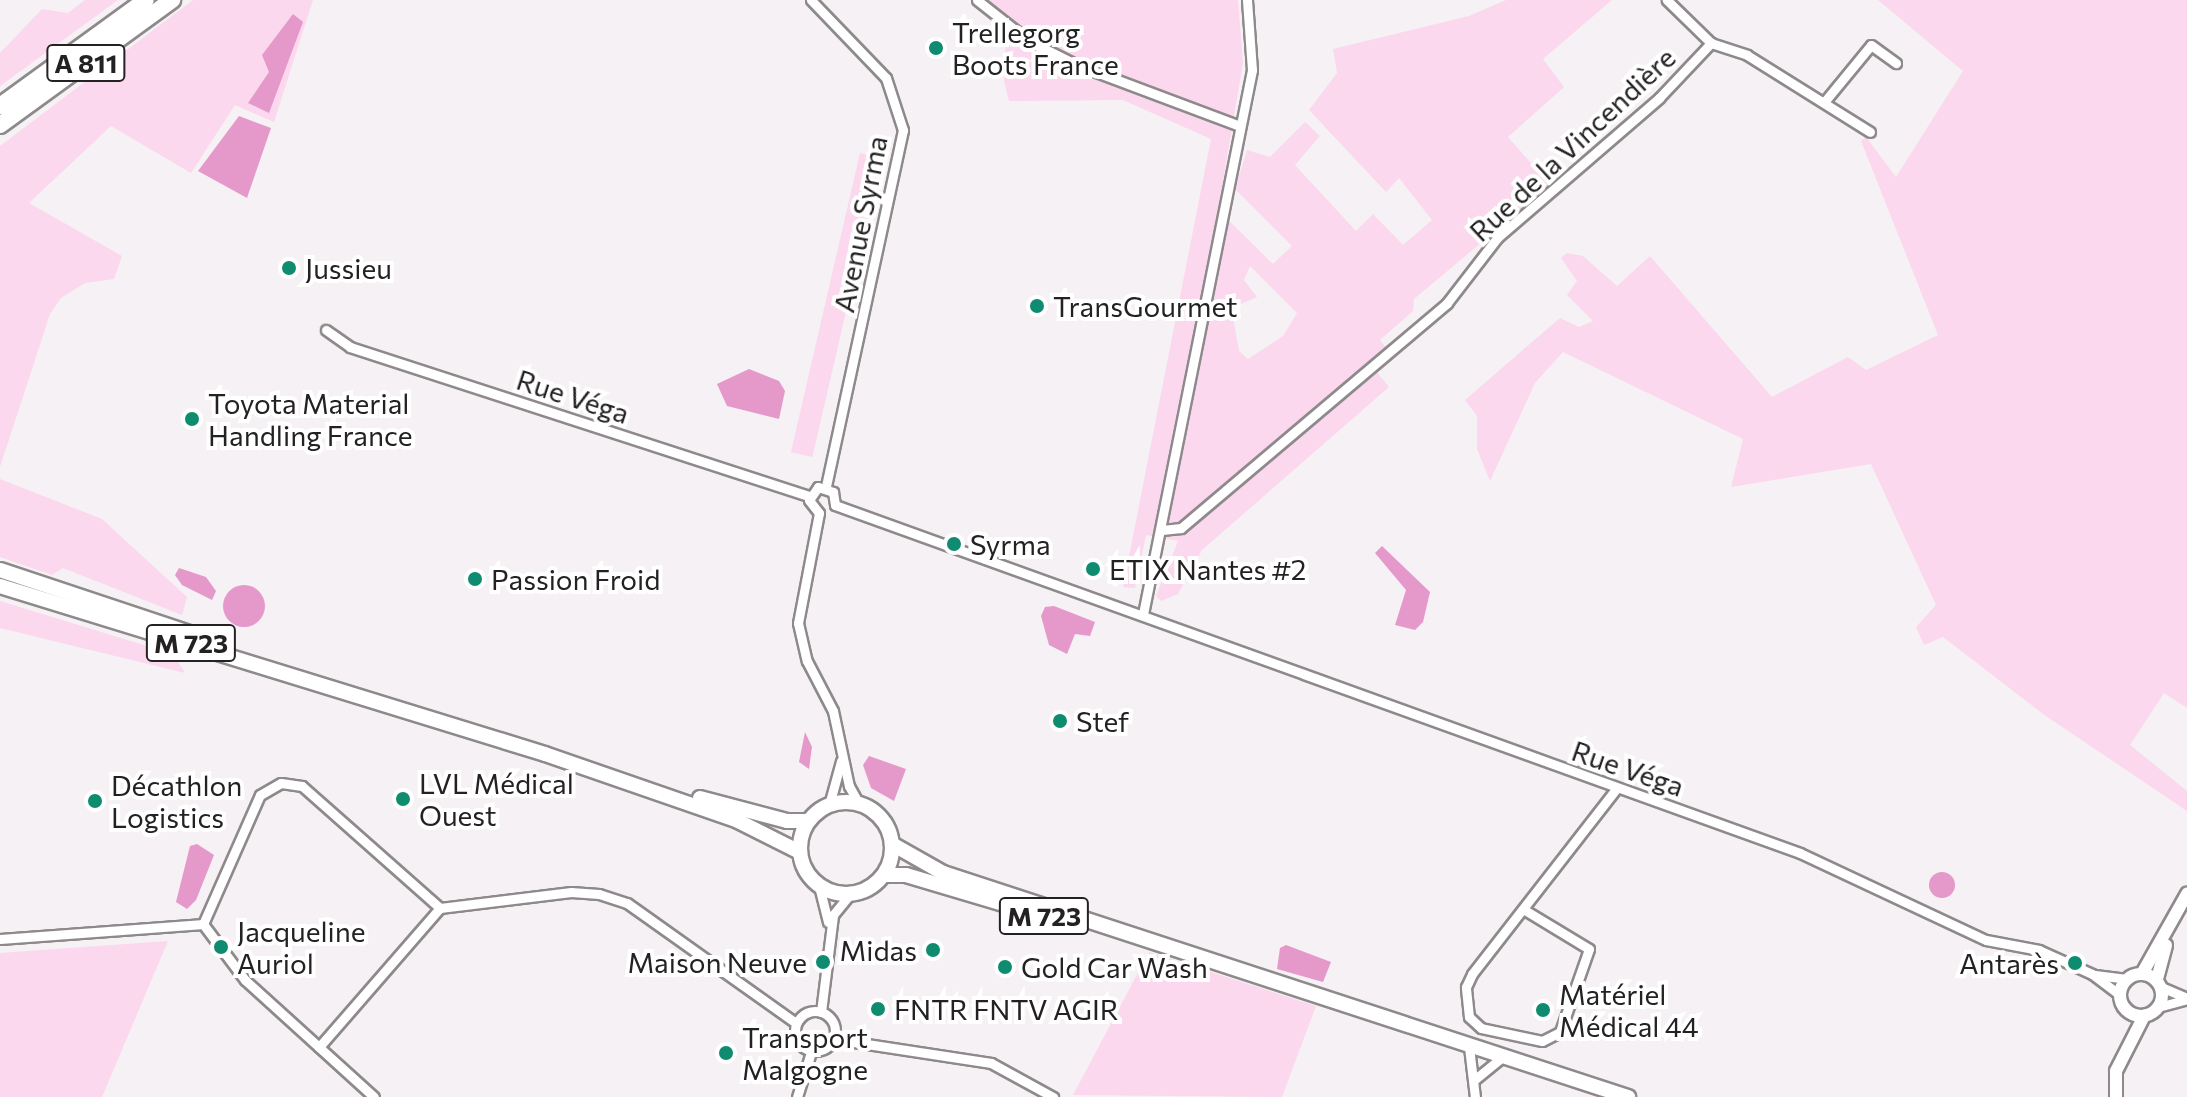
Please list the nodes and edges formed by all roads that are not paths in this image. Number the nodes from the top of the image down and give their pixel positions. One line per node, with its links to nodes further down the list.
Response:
1 (146, 0): 10 (highway, A 811)
2 (172, 0): 11 (highway, A 811)
3 (811, 0): 15 (street, Avenue Syrma)
4 (977, 0): 12 (street)
5 (1247, 0): 12 (street)
6 (1667, 0): 7 (street, Rue de la Vincendière)
7 (1711, 43): 9 (street); 19 (street, Rue de la Vincendière)
8 (1896, 63): 9 (street)
9 (1825, 101): 13 (street)
10 (0, 106)
11 (0, 125)
12 (1240, 126): 19 (street)
13 (1870, 132)
14 (326, 330): 16 (street, Rue Véga)
15 (826, 487): 16 (street); 17 (street)
16 (809, 496): 18 (street)
17 (835, 505): 18 (street); 22 (street, Rue Véga)
18 (819, 513): 24 (street)
19 (1162, 530): 22 (street)
20 (0, 570): 23 (main road, M 723)
21 (0, 586): 23 (main road, M 723)
22 (1139, 613): 26 (street, Rue Véga)
23 (315, 680): 25 (main road, M 723)
24 (843, 749): 27 (street); 28 (street)
25 (545, 754): 29 (main road, M 723); 31 (main road, M 723)
26 (1617, 788): 37 (street); 44 (street, Rue Véga)
27 (859, 804): 28 (main road); 30 (main road)
28 (829, 805): 29 (main road)
29 (808, 821): 31 (main road)
30 (892, 844): 32 (main road); 42 (main road, M 723)
31 (800, 852): 33 (main road)
32 (884, 875): 35 (main road); 42 (main road, M 723)
33 (819, 886): 35 (main road); 40 (street)
34 (2187, 894): 39 (main road)
35 (849, 895): 40 (street)
36 (440, 908): 38 (street); 53 (street); 56 (street)
37 (1523, 909): 37 (street)
38 (203, 924): 41 (street); 56 (street)
39 (2168, 934): 43 (main road); 46 (main road)
40 (829, 937): 51 (street)
41 (0, 939)
42 (1203, 960): 57 (main road, M 723)
43 (2143, 972): 45 (main road); 46 (main road)
44 (2092, 974): 45 (street, Rue Véga); 47 (street, Rue Véga)
45 (2127, 979): 47 (main road)
46 (2159, 983): 48 (street); 49 (main road)
47 (2119, 994): 50 (main road)
48 (2187, 998): 49 (street)
49 (2158, 1007): 52 (main road)
50 (2125, 1010): 52 (main road); 55 (main road)
51 (821, 1012): 53 (street); 54 (street)
52 (2144, 1016): 55 (main road)
53 (796, 1023): 58 (street)
54 (834, 1039): 58 (street); 63 (street)
55 (2127, 1042): 66 (main road)
56 (319, 1047): 61 (street)
57 (1469, 1047): 59 (main road, M 723); 60 (street)
58 (811, 1052): 62 (street)
59 (1502, 1057): 60 (street); 65 (main road, M 723)
60 (1474, 1080): 64 (street)
61 (374, 1097)
62 (797, 1097)
63 (1053, 1097)
64 (1475, 1097)
65 (1628, 1097)
66 (2116, 1097)

